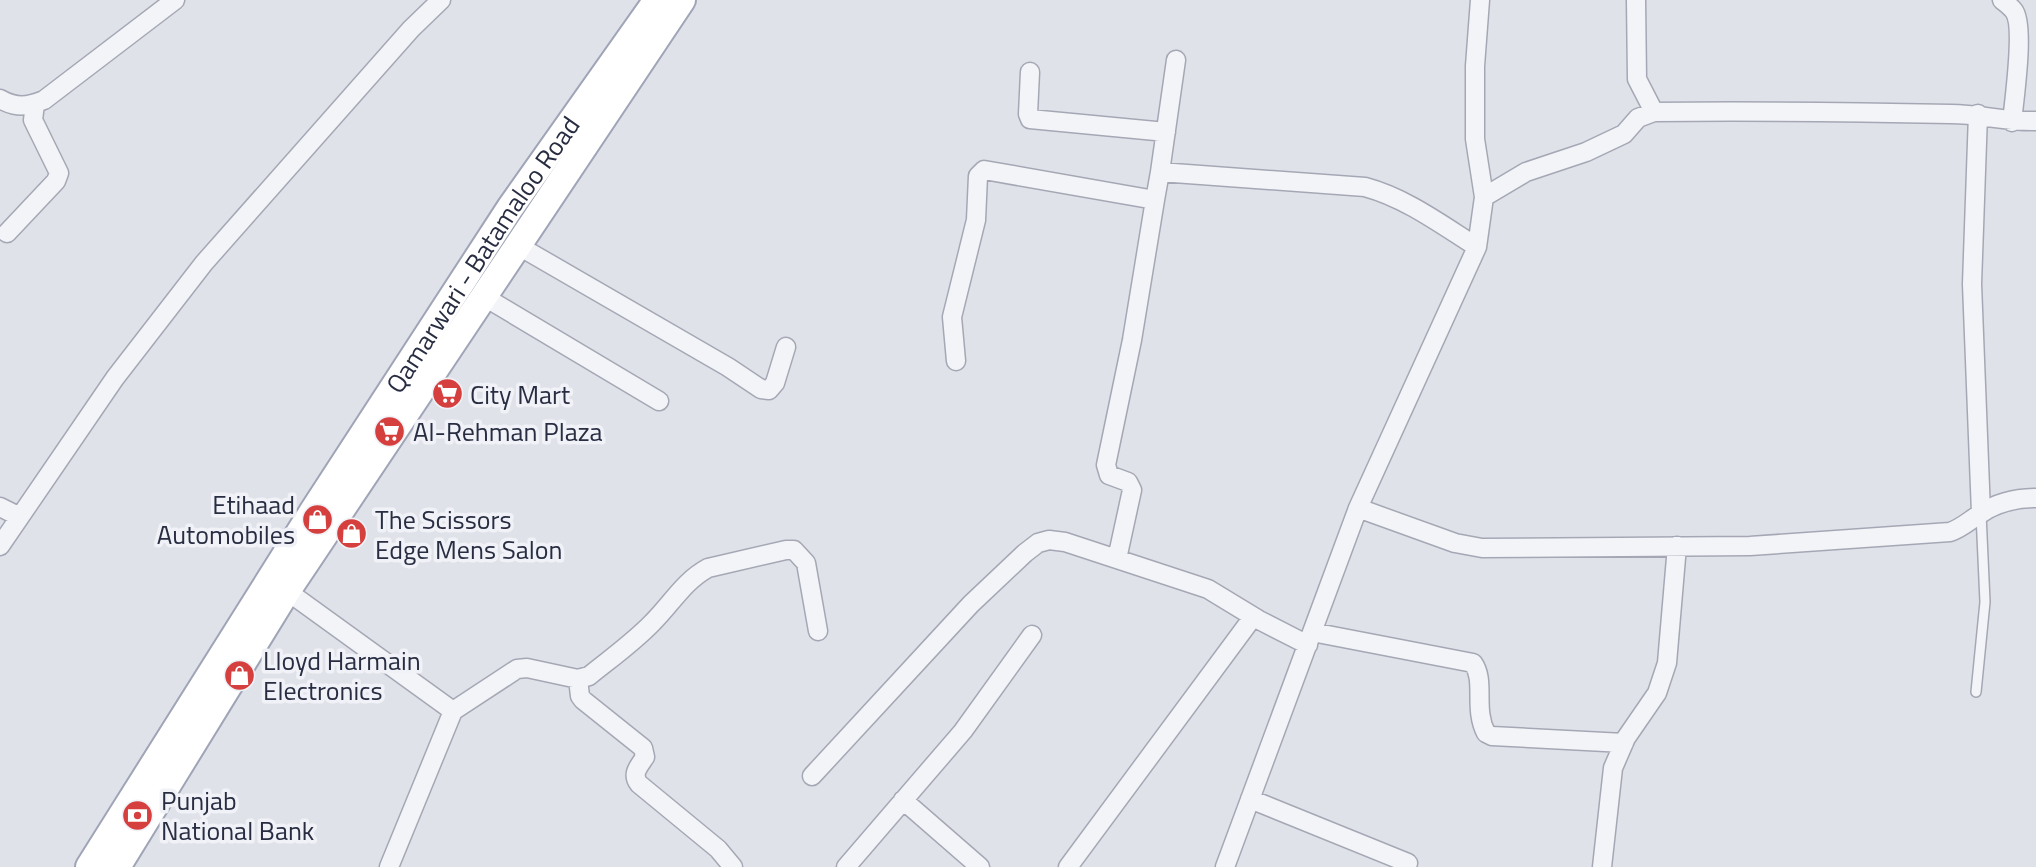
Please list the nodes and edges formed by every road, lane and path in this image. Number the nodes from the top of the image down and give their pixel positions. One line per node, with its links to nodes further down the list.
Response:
1 (175, 0): 11 (street)
2 (440, 0): 31 (street)
3 (657, 0): 48 (main road, Qamarwari - Batamaloo Road)
4 (682, 0): 21 (main road, Qamarwari - Batamaloo Road)
5 (1480, 0): 18 (street)
6 (1636, 0): 12 (street)
7 (2002, 0): 15 (street)
8 (1175, 60): 16 (street)
9 (1030, 72): 16 (street)
10 (0, 99): 11 (street)
11 (35, 104): 20 (street)
12 (1654, 112): 13 (street); 18 (street)
13 (1978, 114): 15 (street); 30 (street)
14 (2036, 121): 15 (street)
15 (2012, 122)
16 (1166, 132): 17 (street)
17 (1160, 173): 19 (street); 22 (street)
18 (1484, 197): 22 (street)
19 (1154, 200): 25 (street); 34 (street)
20 (7, 233)
21 (517, 245): 23 (main road, Qamarwari - Batamaloo Road); 24 (street)
22 (1477, 247): 29 (street)
23 (483, 296): 26 (street); 35 (main road, Qamarwari - Batamaloo Road)
24 (786, 347)
25 (956, 362)
26 (659, 401)
27 (2036, 498): 30 (street)
28 (0, 507): 31 (street)
29 (1358, 508): 33 (street); 39 (street)
30 (1981, 513): 33 (street); 41 (lane)
31 (20, 517): 32 (street)
32 (0, 546)
33 (1677, 546): 43 (street)
34 (1117, 559): 36 (street); 44 (street)
35 (287, 591): 42 (street); 49 (main road, Qamarwari - Batamaloo Road)
36 (1253, 617): 39 (street); 54 (street)
37 (818, 631): 40 (street)
38 (1032, 635): 46 (street)
39 (1310, 638): 43 (street); 45 (street)
40 (579, 679): 42 (street); 51 (street)
41 (1976, 692)
42 (453, 711): 50 (street)
43 (1624, 743): 56 (street)
44 (812, 776)
45 (1250, 799): 47 (street); 55 (street)
46 (903, 800): 52 (street); 53 (street)
47 (1408, 863)
48 (89, 867)
49 (117, 867)
50 (390, 867)
51 (733, 867)
52 (846, 867)
53 (980, 867)
54 (1068, 867)
55 (1225, 867)
56 (1602, 867)

